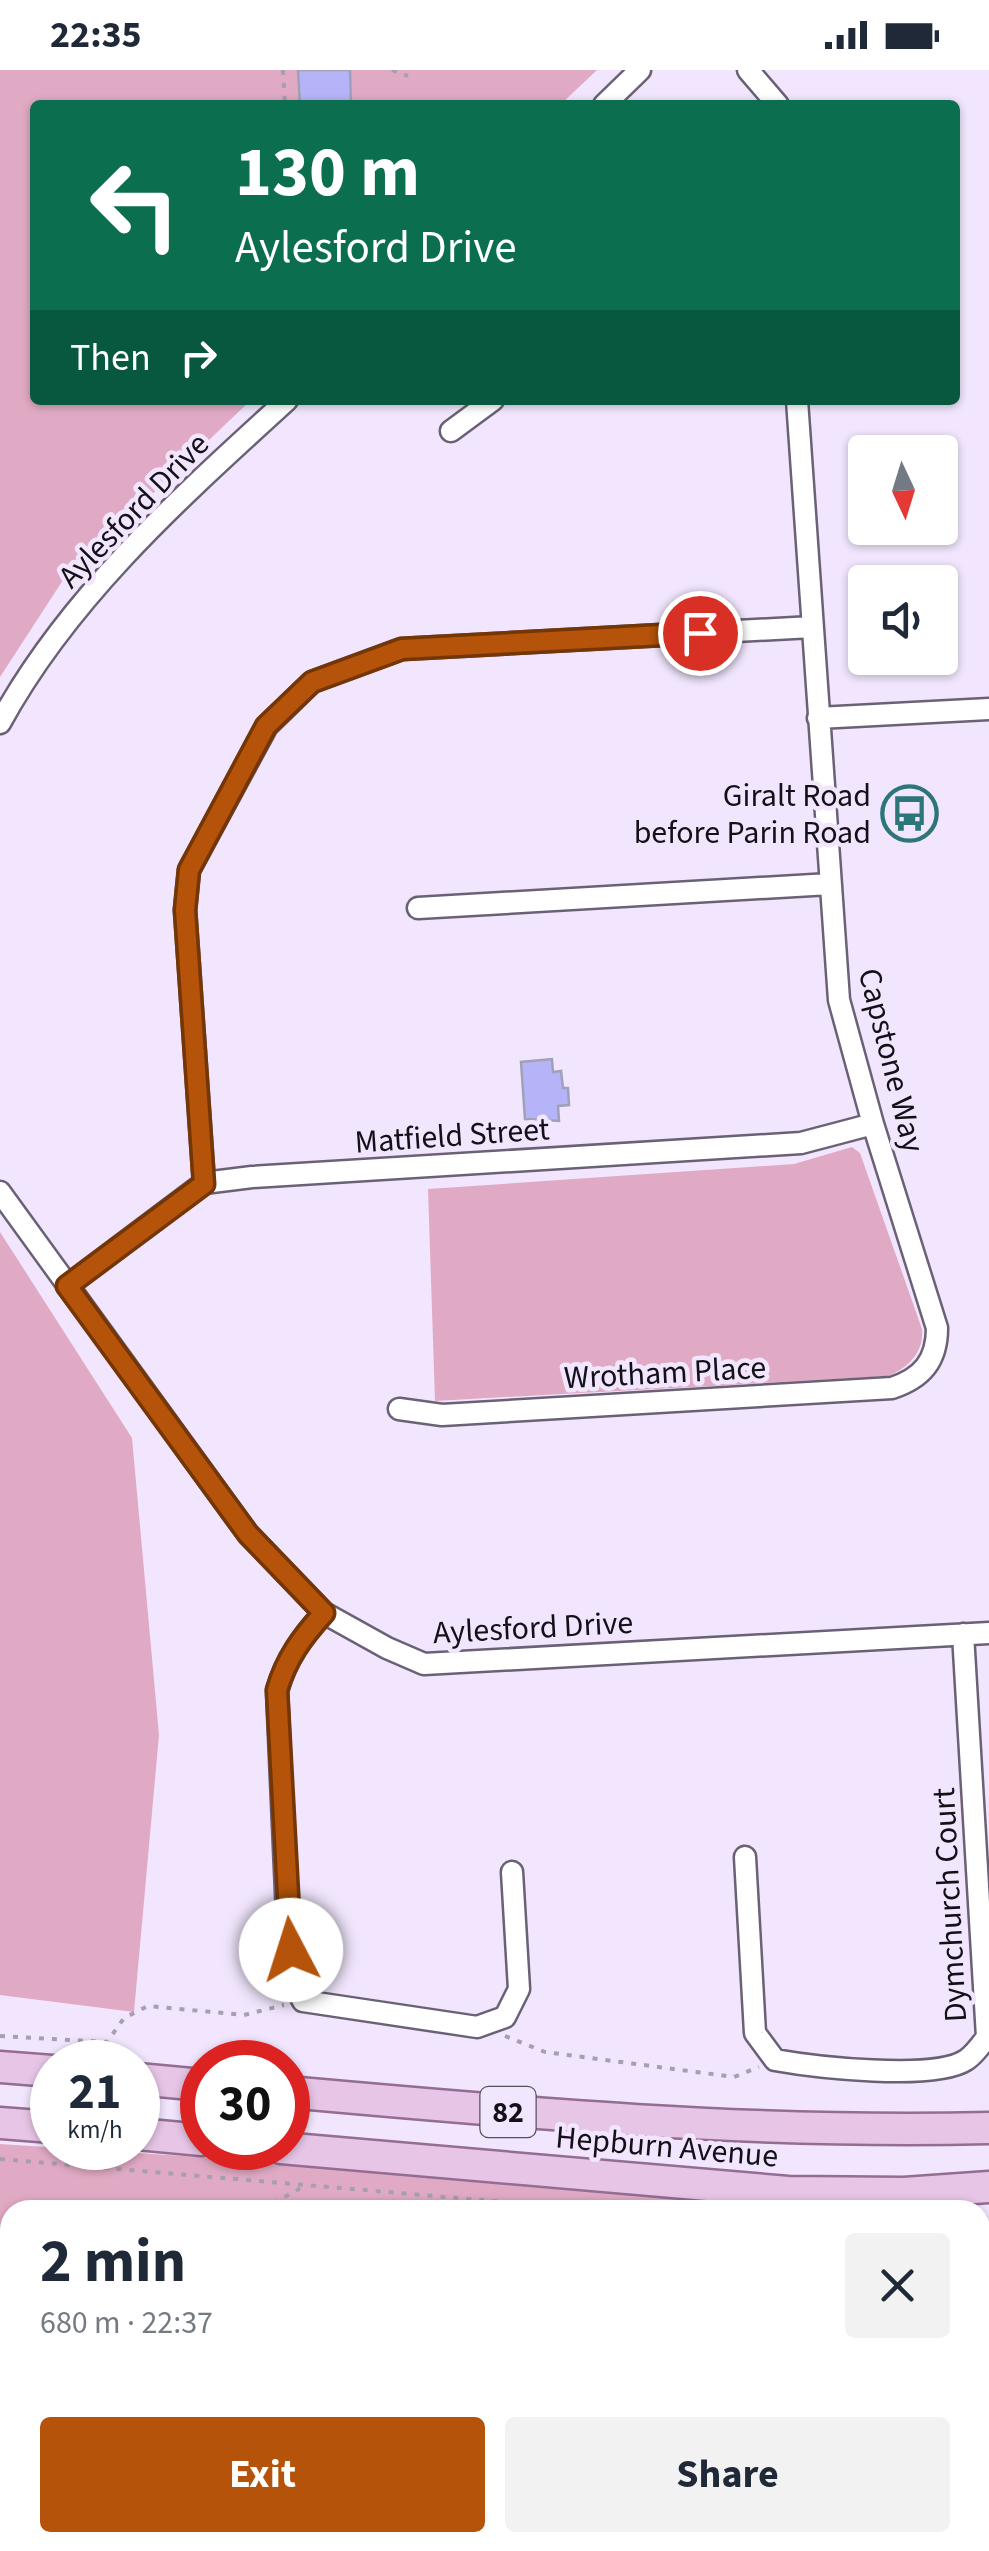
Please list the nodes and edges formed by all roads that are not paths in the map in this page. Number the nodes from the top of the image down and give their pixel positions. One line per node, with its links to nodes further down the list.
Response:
1 (640, 70): 3 (street)
2 (748, 70): 4 (street)
3 (609, 100)
4 (774, 100)
5 (283, 405): 12 (street, Aylesford Drive)
6 (487, 405): 8 (street)
7 (797, 405): 9 (street, Capstone Way)
8 (451, 431)
9 (812, 628): 11 (street, Capstone Way); 16 (street)
10 (989, 709): 11 (street)
11 (818, 718): 13 (street, Capstone Way)
12 (0, 722)
13 (830, 884): 14 (street); 15 (street, Capstone Way)
14 (418, 908)
15 (873, 1124): 16 (street, Matfield Street); 19 (street, Capstone Way)
16 (204, 1184): 18 (street, Matfield Street)
17 (0, 1192): 18 (street, Aylesford Drive)
18 (67, 1286): 21 (street, Aylesford Drive)
19 (928, 1366): 20 (street, Wrotham Place)
20 (399, 1409)
21 (324, 1613): 23 (street, Aylesford Drive); 25 (street)
22 (989, 1633): 23 (street, Aylesford Drive)
23 (963, 1634): 24 (street, Dymchurch Court)
24 (745, 1857)
25 (512, 1872)
26 (0, 2066): 27 (main road)
27 (30, 2069)
28 (310, 2094): 31 (main road, Hepburn Avenue / 82)
29 (0, 2122): 30 (main road)
30 (30, 2124)
31 (989, 2128)
32 (310, 2151): 33 (main road, Hepburn Avenue / 82)
33 (986, 2188): 34 (lane)
34 (955, 2200)

